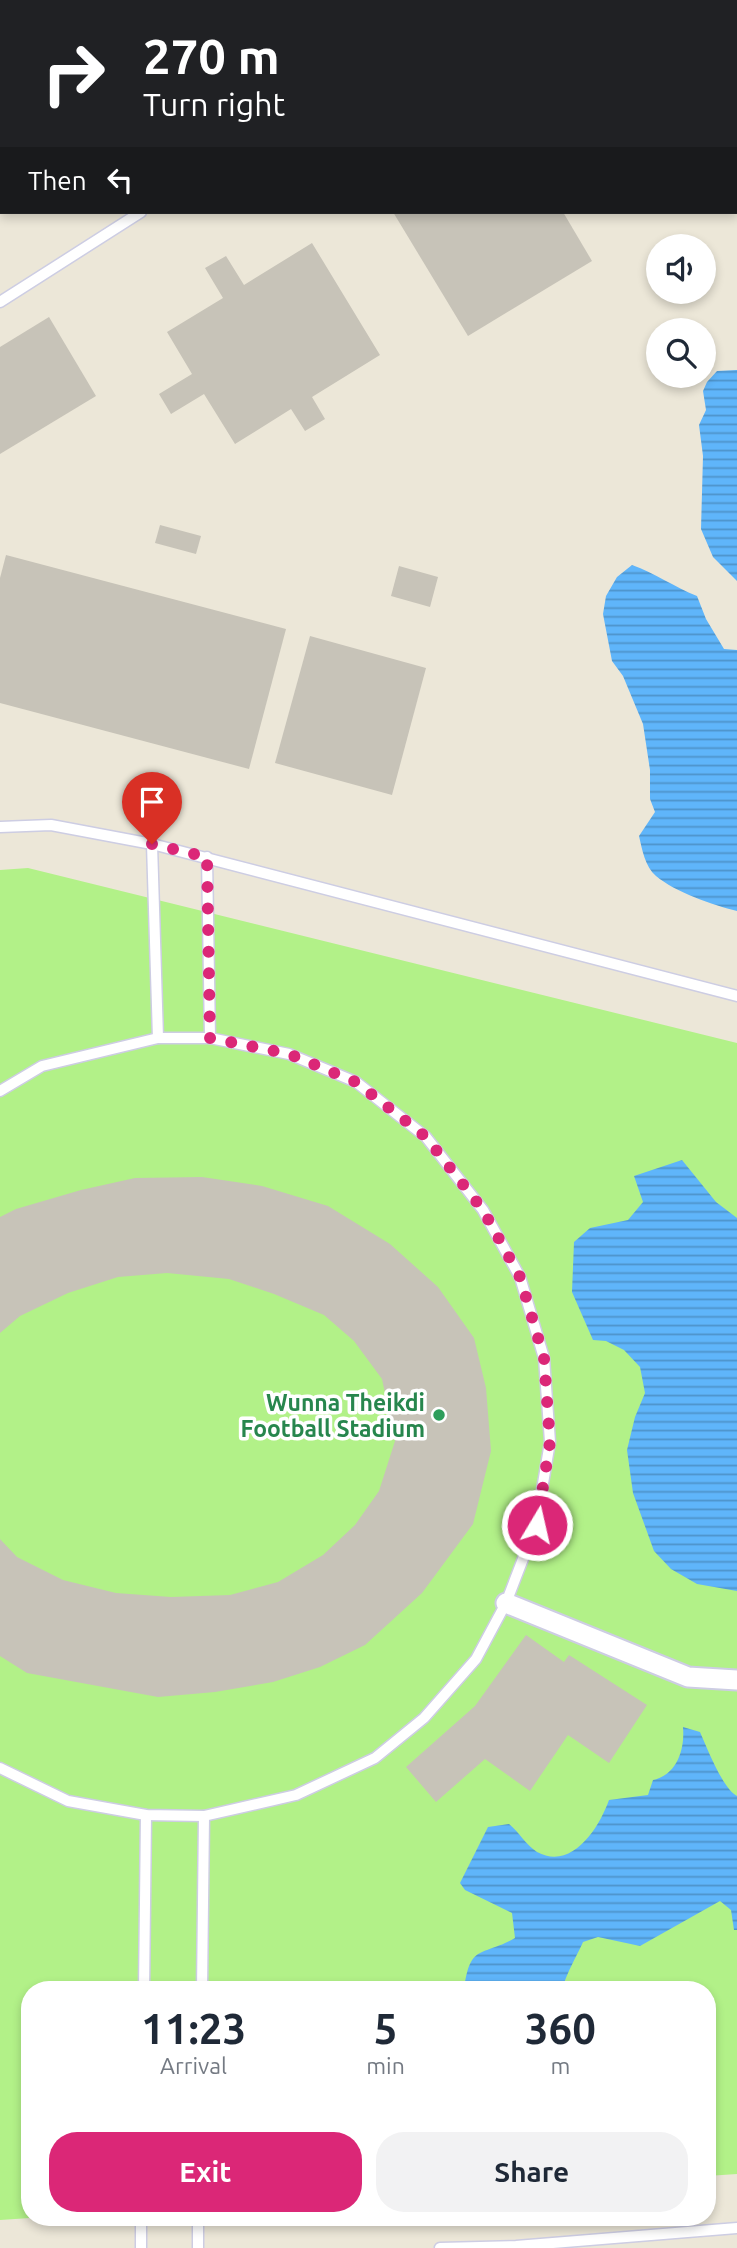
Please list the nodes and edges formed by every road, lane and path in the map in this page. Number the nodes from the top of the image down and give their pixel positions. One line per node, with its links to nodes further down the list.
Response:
1 (138, 214): 2 (lane)
2 (0, 302)
3 (0, 827): 4 (lane)
4 (152, 844): 5 (lane); 7 (lane)
5 (207, 857): 6 (lane); 8 (lane)
6 (737, 996)
7 (158, 1038): 8 (lane); 9 (lane)
8 (210, 1038): 10 (lane)
9 (0, 1091)
10 (506, 1603): 11 (street); 14 (lane)
11 (737, 1680)
12 (0, 1768): 13 (lane)
13 (146, 1815): 14 (lane); 15 (lane)
14 (204, 1816): 16 (lane)
15 (144, 1981)
16 (202, 1981)
17 (141, 2226): 20 (lane)
18 (198, 2226): 21 (lane)
19 (737, 2228): 22 (lane)
20 (141, 2248)
21 (198, 2248)
22 (440, 2248)

